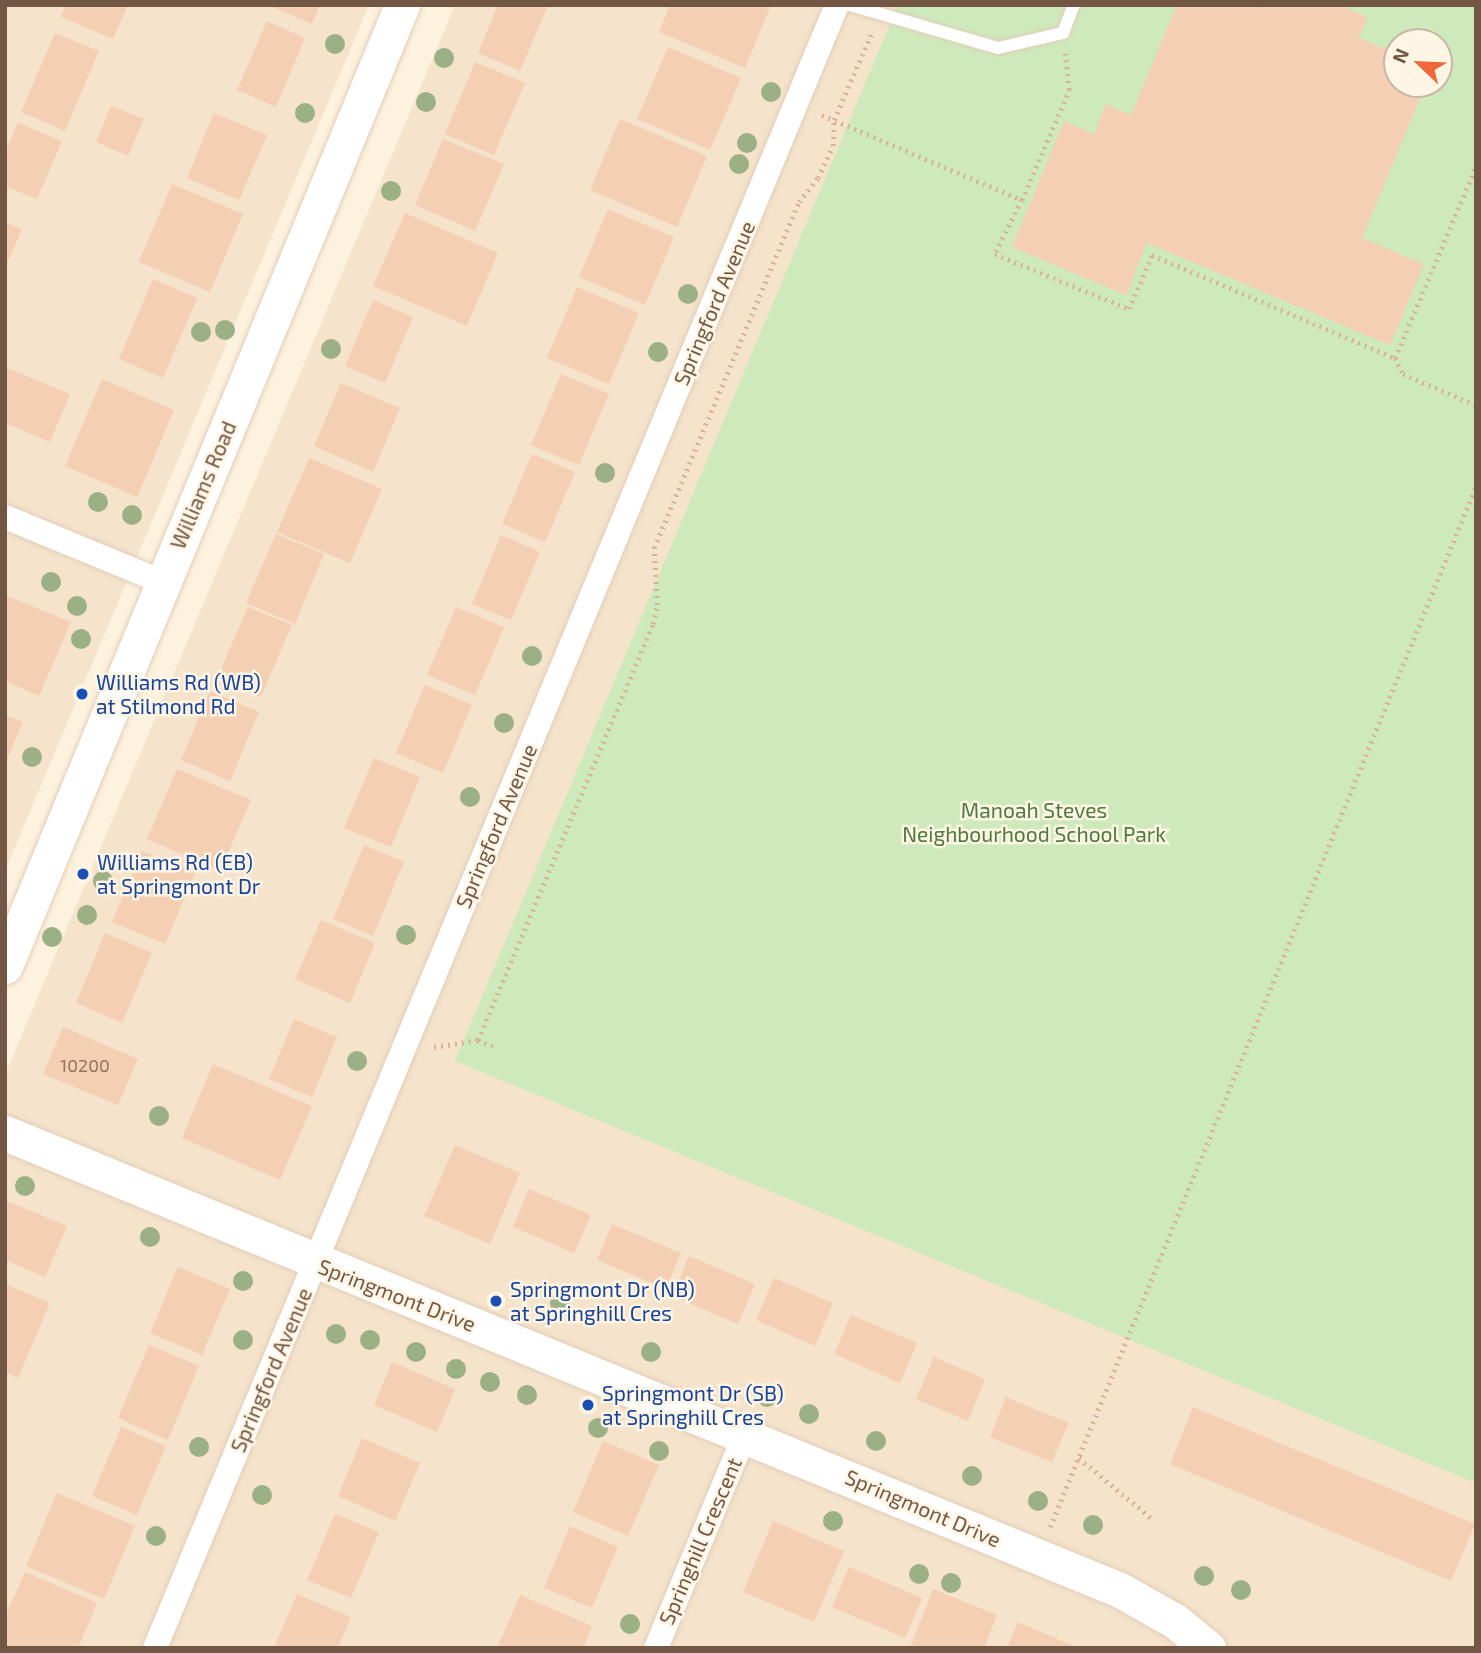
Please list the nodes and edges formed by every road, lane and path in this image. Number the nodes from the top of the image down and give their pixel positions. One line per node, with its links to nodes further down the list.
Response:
1 (402, 5): 15 (street, Williams Road)
2 (837, 5): 7 (street, Springford Avenue)
3 (850, 5): 5 (lane)
4 (1074, 5): 6 (lane)
5 (880, 16): 6 (lane); 8 (path)
6 (1063, 33): 10 (path)
7 (797, 104): 8 (path); 19 (street, Springford Avenue)
8 (834, 120): 10 (path); 17 (path)
9 (1476, 166): 11 (path)
10 (1022, 200): 11 (path)
11 (1395, 358): 12 (path)
12 (1476, 405)
13 (1476, 486): 23 (path)
14 (5, 517): 15 (street)
15 (163, 582): 16 (street, Williams Road)
16 (5, 967)
17 (478, 1040): 18 (path); 19 (path)
18 (493, 1046)
19 (402, 1052): 21 (street, Springford Avenue)
20 (5, 1133): 21 (street, Springmont Drive)
21 (316, 1264): 22 (street, Springmont Drive); 26 (street, Springford Avenue)
22 (745, 1434): 27 (street, Springhill Crescent); 28 (street, Springmont Drive)
23 (1079, 1458): 24 (path); 25 (path)
24 (1151, 1518)
25 (1050, 1528)
26 (155, 1648)
27 (656, 1648)
28 (1208, 1648)

